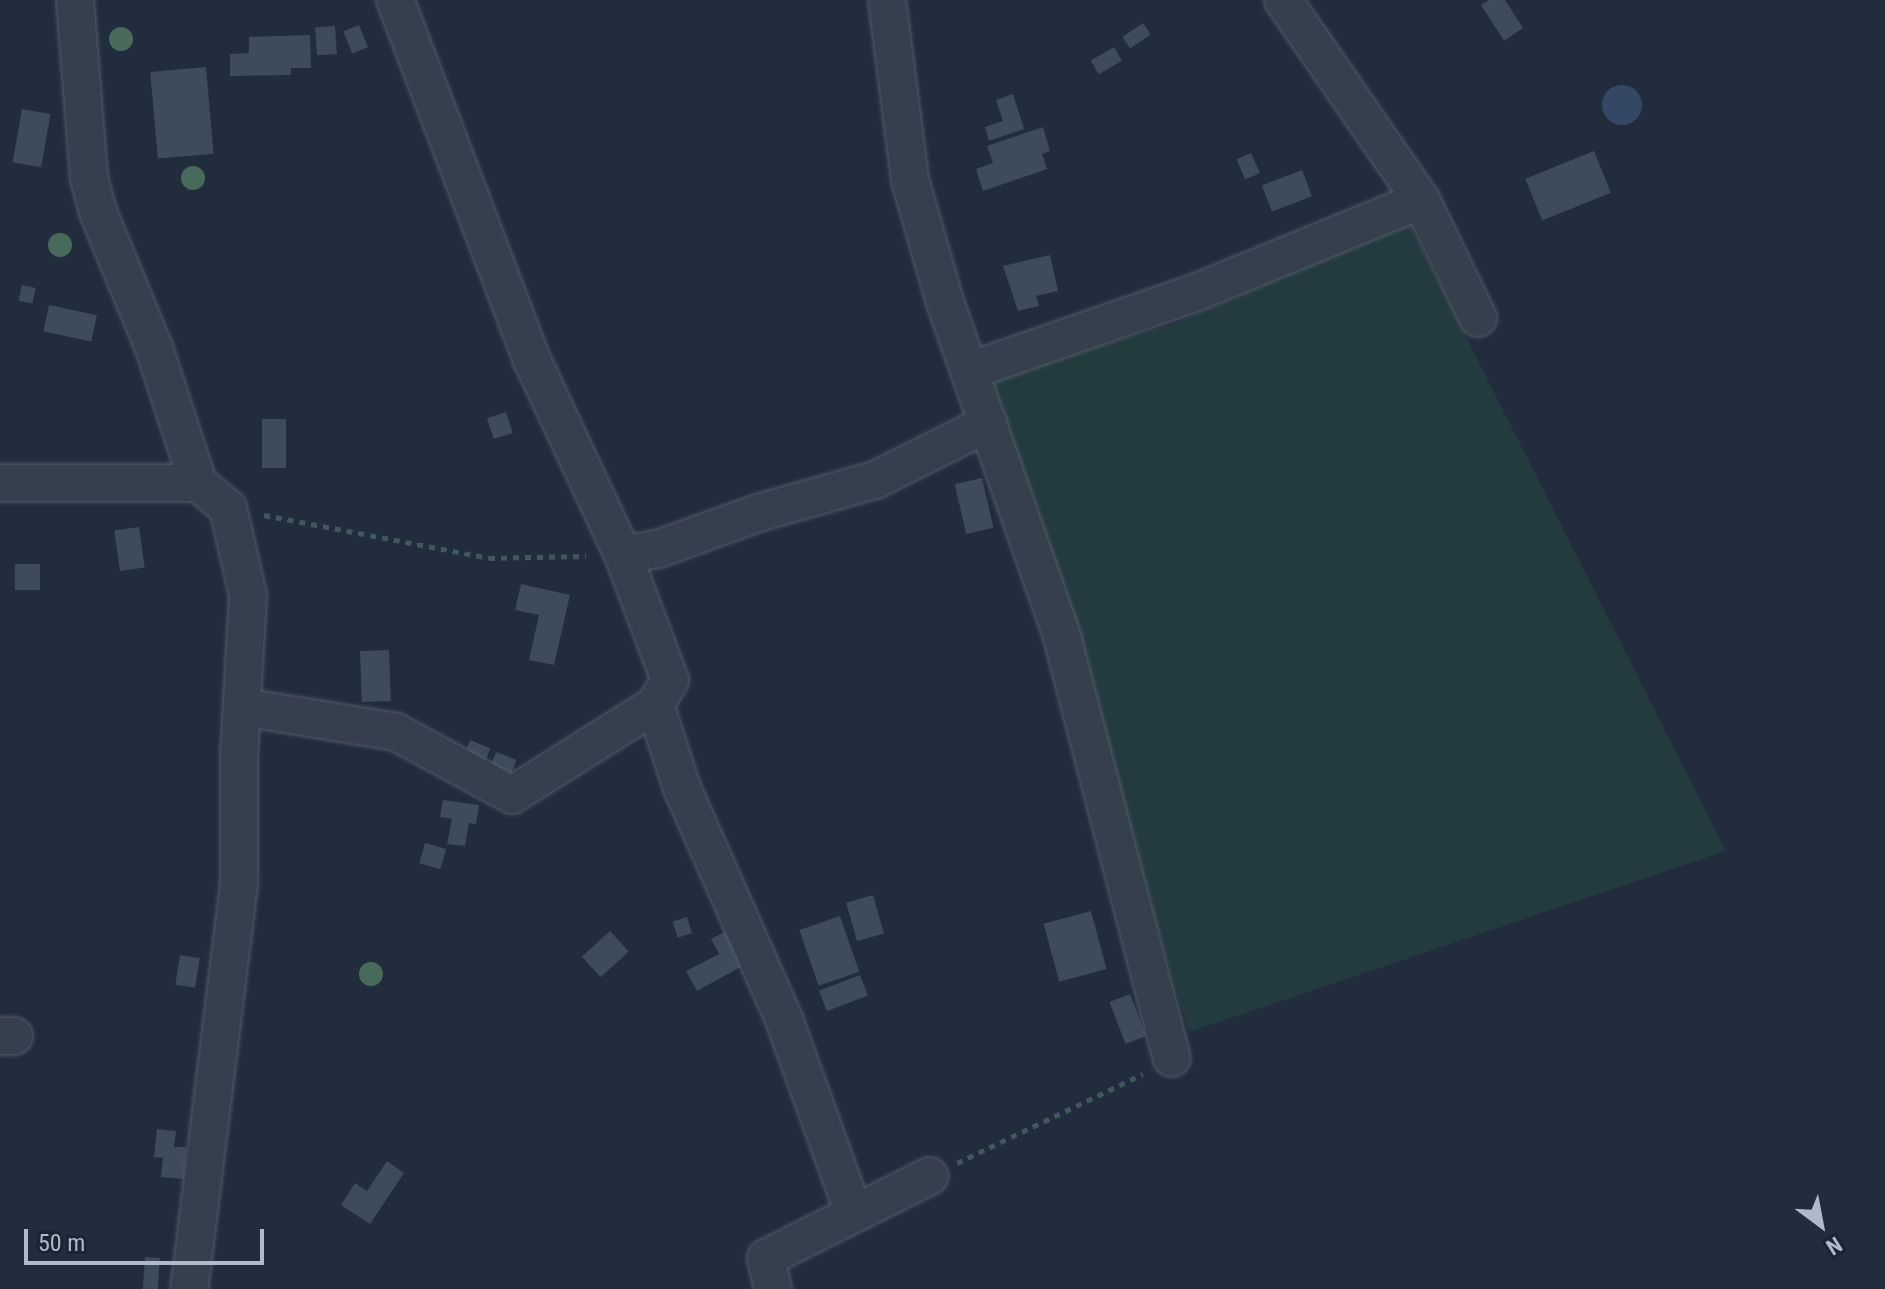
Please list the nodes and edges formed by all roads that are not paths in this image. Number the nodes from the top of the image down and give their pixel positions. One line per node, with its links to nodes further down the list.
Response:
1 (75, 0): 10 (street)
2 (395, 0): 11 (street)
3 (887, 0): 7 (street)
4 (1283, 0): 5 (street)
5 (1421, 200): 6 (street); 7 (street)
6 (1478, 318)
7 (972, 370): 8 (street)
8 (989, 423): 11 (street); 14 (street)
9 (0, 483): 10 (street)
10 (198, 483): 13 (street)
11 (623, 555): 12 (street)
12 (655, 705): 13 (street); 16 (street)
13 (242, 707): 17 (street)
14 (1172, 1058)
15 (930, 1176): 16 (street)
16 (853, 1211): 18 (street)
17 (189, 1289)
18 (773, 1289)

